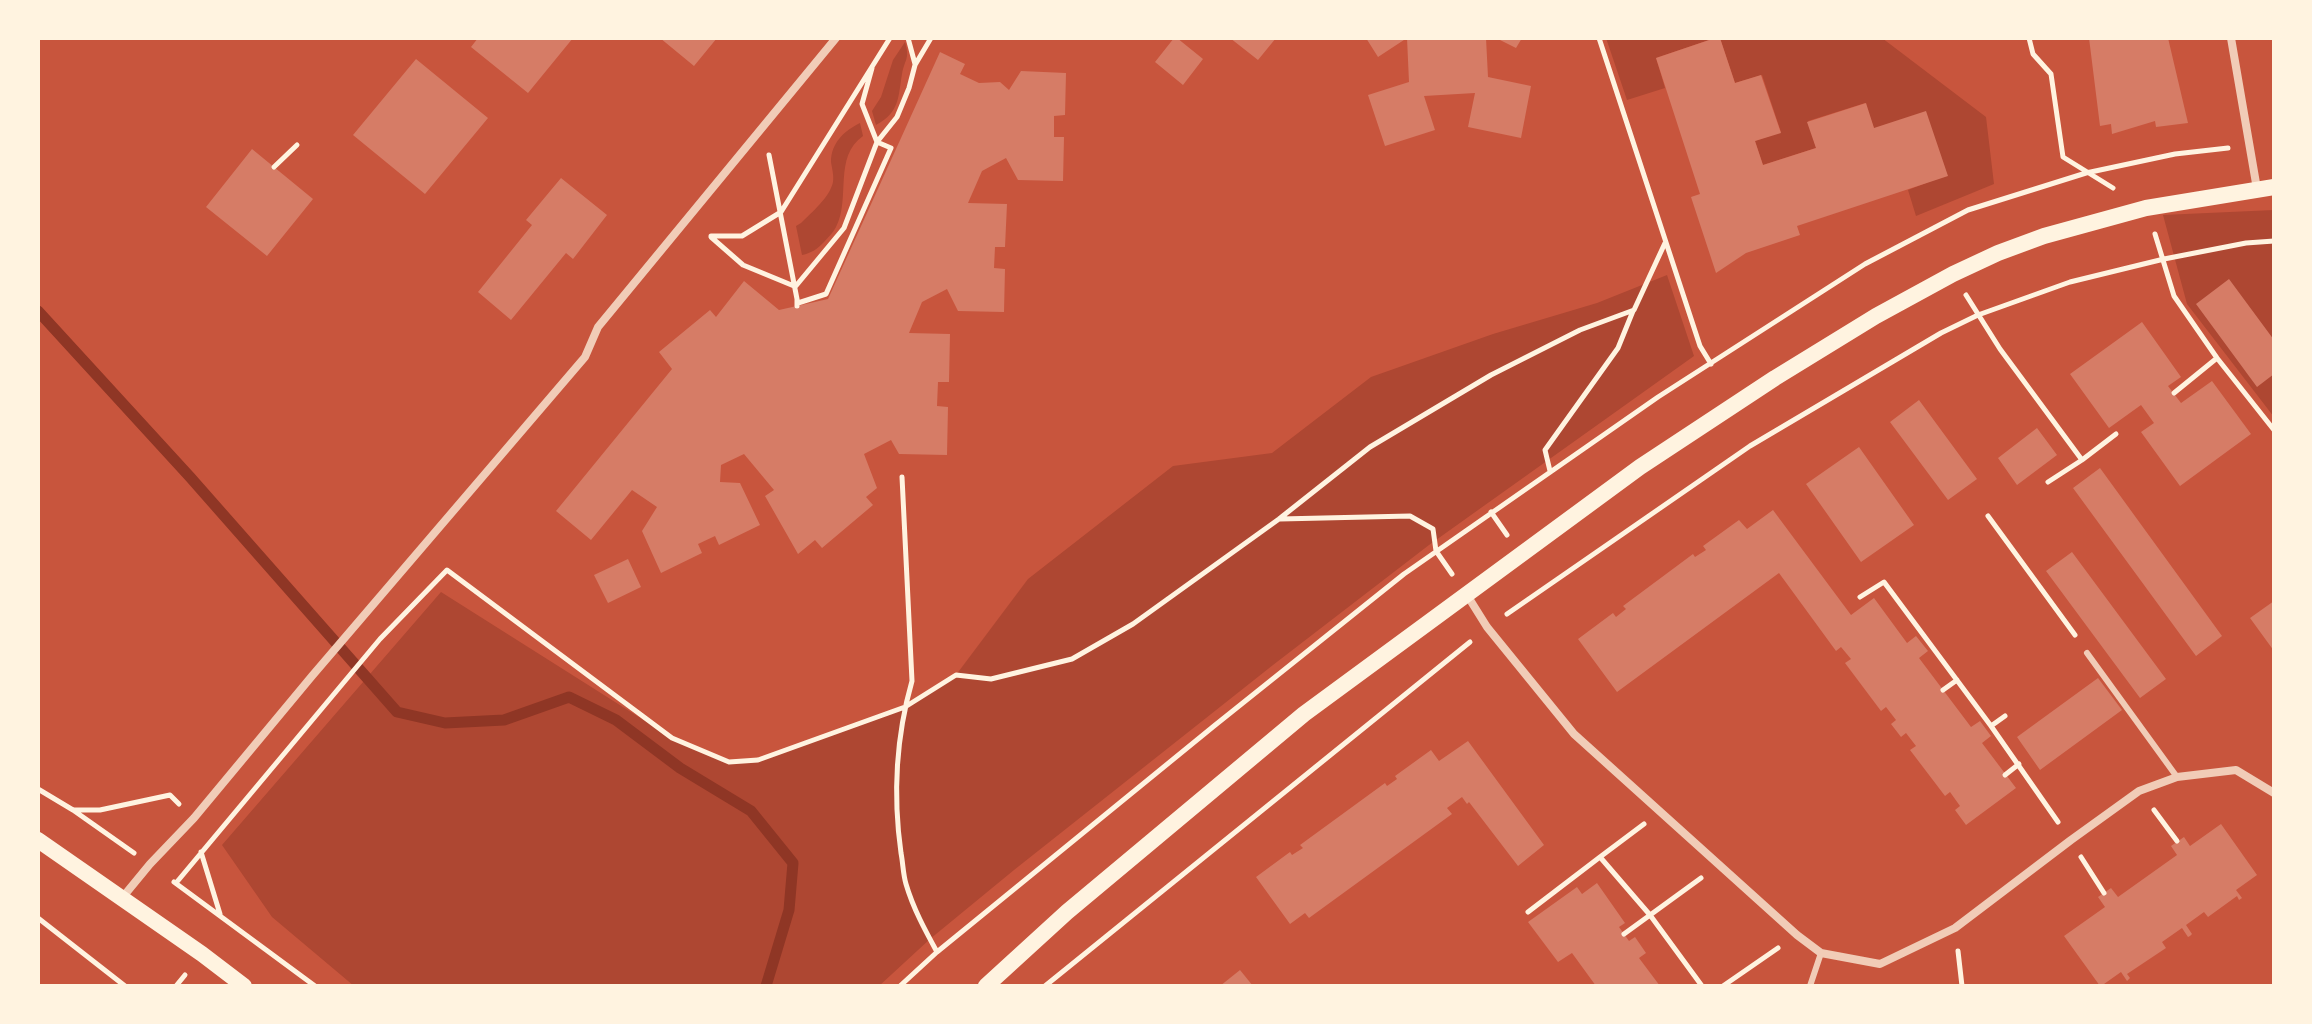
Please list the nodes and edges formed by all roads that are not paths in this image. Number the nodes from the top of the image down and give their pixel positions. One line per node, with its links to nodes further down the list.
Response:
1 (836, 38): 9 (street)
2 (2231, 38): 3 (street)
3 (2265, 188): 4 (main road)
4 (1465, 594): 10 (street); 12 (main road)
5 (2087, 653): 6 (lane)
6 (2177, 777): 7 (street); 10 (street)
7 (2274, 793)
8 (38, 840): 9 (main road)
9 (122, 898): 11 (main road)
10 (1821, 953): 13 (lane)
11 (244, 986)
12 (986, 986)
13 (1810, 986)

